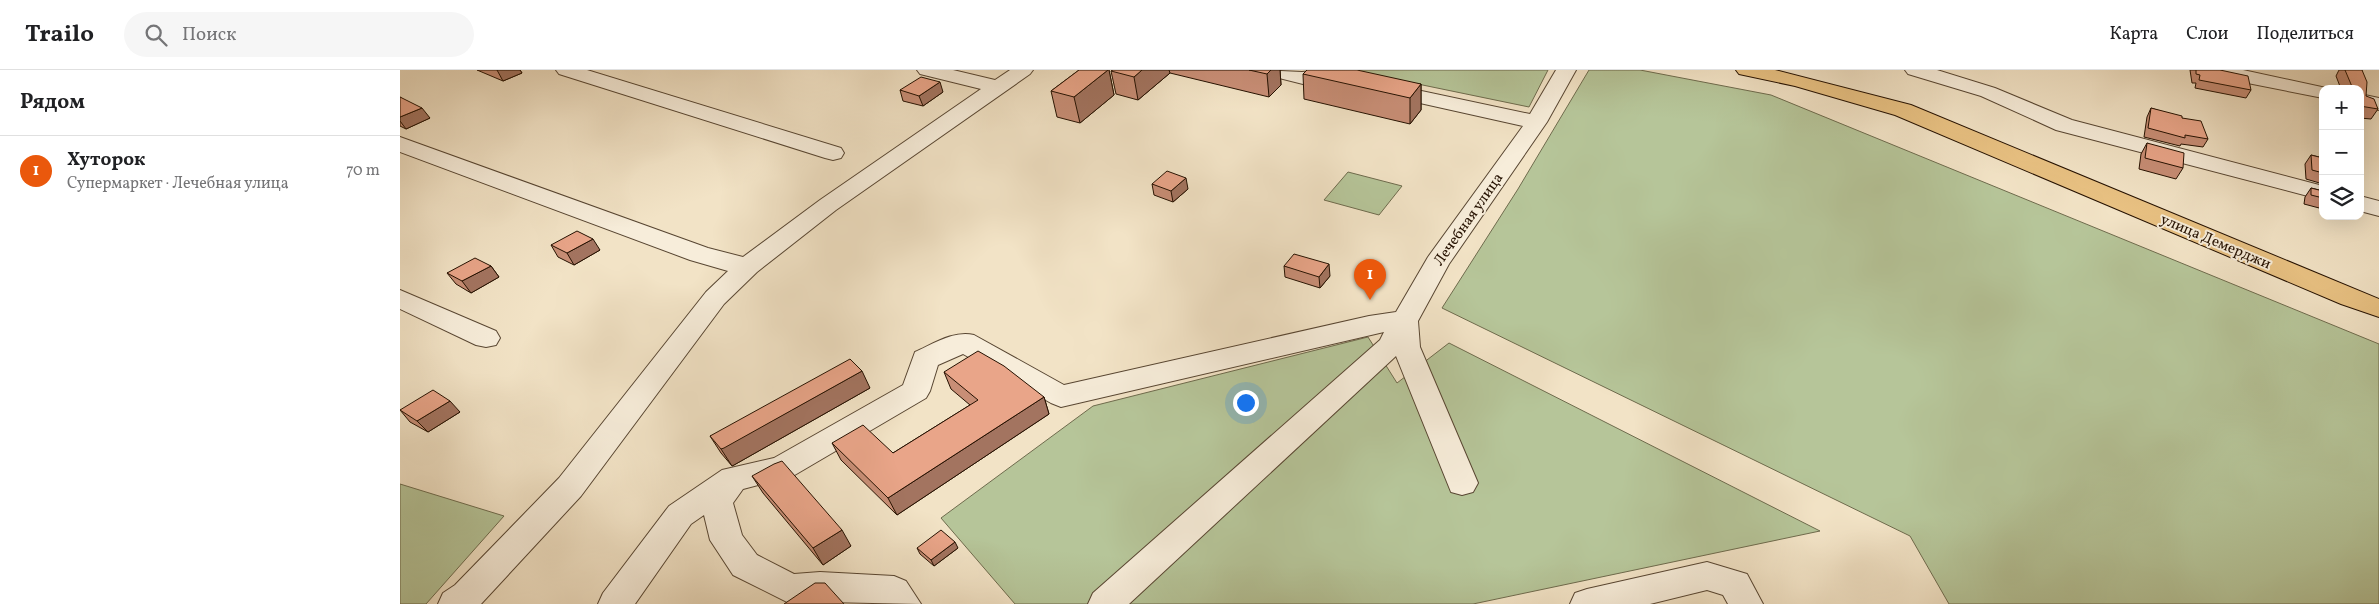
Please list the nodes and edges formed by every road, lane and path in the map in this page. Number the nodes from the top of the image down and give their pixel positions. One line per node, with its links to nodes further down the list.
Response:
1 (566, 70): 17 (street)
2 (926, 70): 11 (street)
3 (1023, 70): 11 (street)
4 (1270, 70): 9 (street)
5 (1566, 70): 15 (street, Лечебная улица)
6 (1746, 70): 23 (main road, улица Демерджи)
7 (1915, 70): 18 (street)
8 (2212, 70): 12 (street)
9 (1317, 75)
10 (1361, 84): 15 (street)
11 (998, 87): 21 (street)
12 (2319, 91)
13 (2364, 101): 14 (street)
14 (2379, 104)
15 (1536, 122): 24 (street, Лечебная улица)
16 (400, 144): 21 (street)
17 (833, 153)
18 (2319, 192)
19 (2364, 204): 20 (street)
20 (2379, 209)
21 (748, 266): 29 (street)
22 (400, 299): 25 (street)
23 (2379, 308)
24 (1404, 320): 26 (street); 27 (street); 32 (street, Лечебная улица)
25 (486, 338)
26 (732, 479): 28 (street); 30 (street)
27 (1462, 483)
28 (808, 596): 31 (street)
29 (456, 604)
30 (615, 604)
31 (904, 604)
32 (1105, 604)
33 (1587, 604): 34 (street)
34 (1746, 604)

